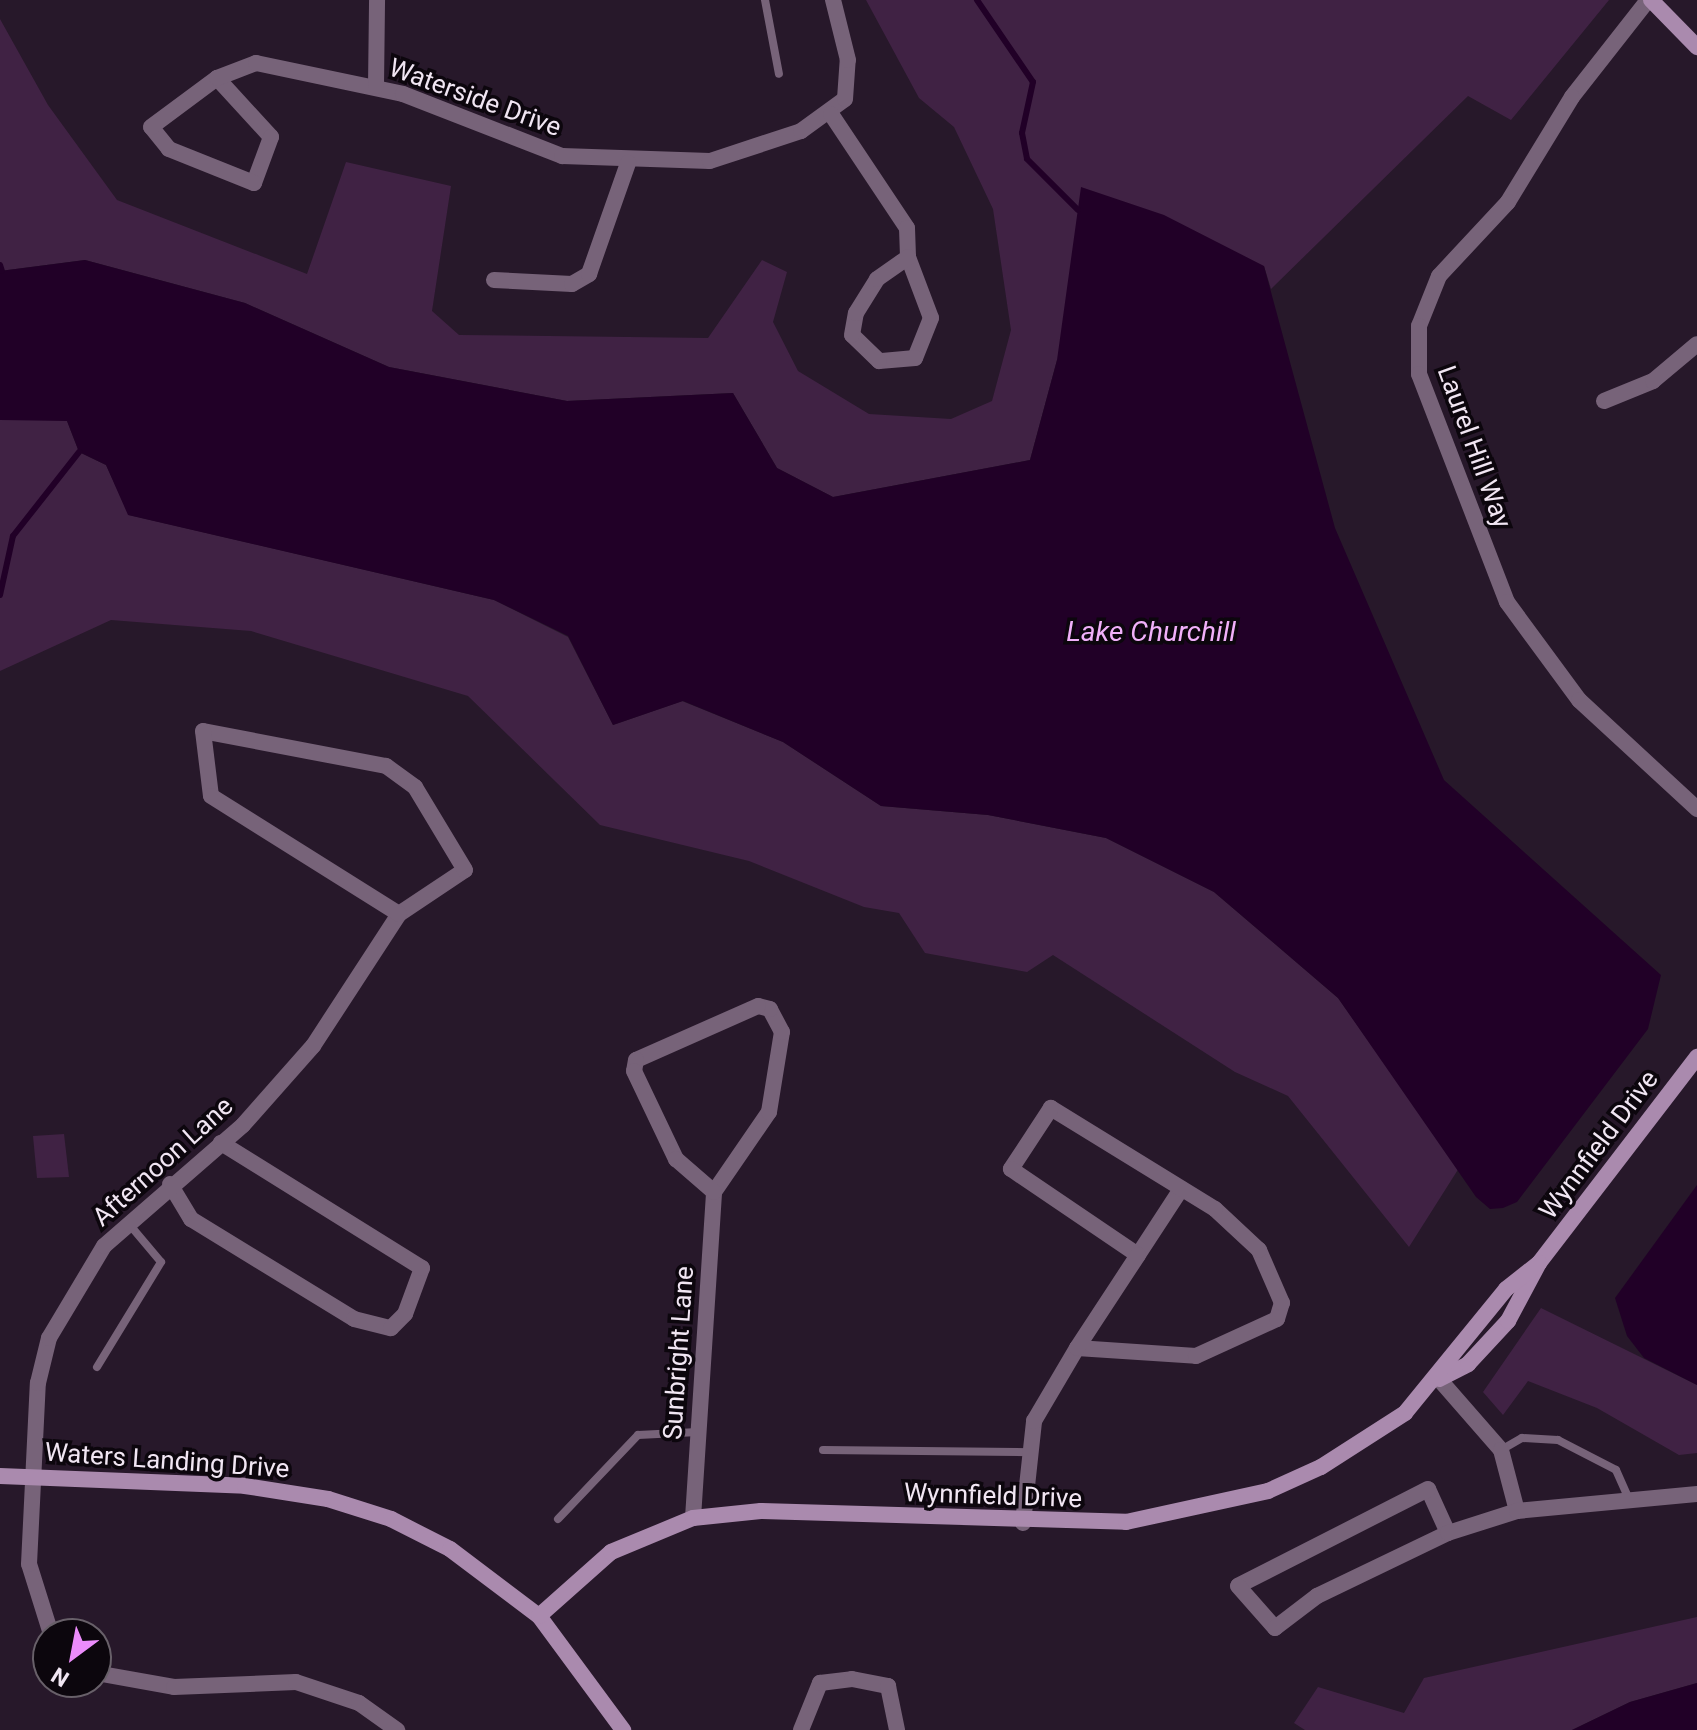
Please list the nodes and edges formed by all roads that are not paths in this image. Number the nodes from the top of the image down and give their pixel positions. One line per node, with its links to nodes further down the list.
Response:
1 (377, 0): 8 (street)
2 (765, 0): 6 (lane)
3 (833, 0): 9 (street)
4 (1650, 0): 5 (street); 15 (street, Laurel Hill Way)
5 (1697, 47)
6 (779, 74)
7 (217, 78): 7 (street, Waterside Drive); 8 (street, Waterside Drive)
8 (376, 86): 10 (street, Waterside Drive)
9 (831, 114): 10 (street, Waterside Drive); 11 (street)
10 (628, 163): 12 (street)
11 (908, 257): 11 (street)
12 (494, 280)
13 (1697, 344): 14 (street)
14 (1604, 401)
15 (1697, 809)
16 (399, 914): 16 (street, Afternoon Lane); 18 (street, Afternoon Lane)
17 (1697, 1057): 26 (street, Wynnfield Drive)
18 (221, 1143): 19 (street, Afternoon Lane); 19 (street)
19 (170, 1184): 22 (street, Afternoon Lane)
20 (1181, 1189): 23 (street); 23 (street); 24 (street)
21 (714, 1192): 21 (street); 27 (street, Sunbright Lane)
22 (128, 1223): 25 (lane); 32 (street, Afternoon Lane)
23 (1138, 1255): 24 (street)
24 (1077, 1348): 30 (street)
25 (97, 1367)
26 (1439, 1379): 29 (street); 38 (street, Wynnfield Drive)
27 (698, 1432): 36 (street, Sunbright Lane); 37 (lane)
28 (823, 1450): 30 (lane)
29 (1501, 1450): 34 (lane); 35 (street)
30 (1030, 1452): 38 (street)
31 (0, 1476): 32 (street, Waters Landing Drive)
32 (32, 1476): 40 (street, Waters Landing Drive); 41 (street, Afternoon Lane)
33 (1697, 1494): 34 (street)
34 (1630, 1502): 35 (street)
35 (1517, 1511): 39 (street)
36 (693, 1518): 38 (street, Wynnfield Drive); 40 (street, Wynnfield Drive)
37 (558, 1519)
38 (1023, 1523)
39 (1448, 1533): 39 (street)
40 (539, 1616): 44 (street, Waters Landing Drive)
41 (46, 1618)
42 (112, 1676): 43 (street)
43 (397, 1730)
44 (623, 1730)
45 (801, 1730): 46 (street)
46 (897, 1730)

